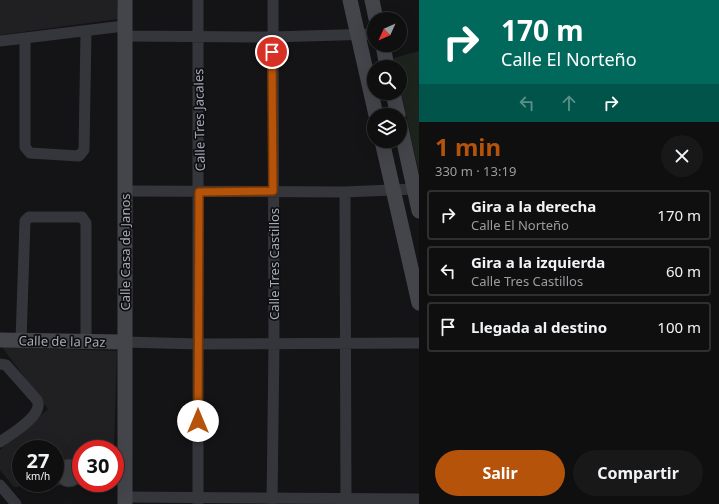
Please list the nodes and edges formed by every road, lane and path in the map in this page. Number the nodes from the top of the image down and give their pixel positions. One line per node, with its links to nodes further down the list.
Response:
1 (125, 0): 7 (main road, Calle Casa de Janos)
2 (198, 0): 11 (street, Calle Tres Jacales)
3 (273, 0): 12 (street, Calle Tres Castillos)
4 (350, 0): 10 (main road)
5 (372, 0): 6 (main road)
6 (375, 12)
7 (125, 31): 8 (street); 11 (street); 19 (main road, Calle Casa de Janos)
8 (86, 32): 13 (street); 13 (street)
9 (367, 34): 10 (street)
10 (358, 35): 12 (street); 15 (main road)
11 (198, 37): 12 (street); 22 (street, Calle Tres Jacales)
12 (272, 37): 20 (street, Calle Tres Castillos)
13 (25, 38): 14 (street)
14 (0, 41)
15 (374, 108)
16 (384, 148): 21 (main road)
17 (405, 148): 18 (main road)
18 (414, 189): 21 (street); 24 (main road)
19 (125, 191): 22 (street); 29 (main road, Calle Casa de Janos)
20 (273, 191): 22 (street); 23 (street); 32 (street, Calle Tres Castillos)
21 (394, 191): 23 (street); 25 (main road)
22 (199, 192): 31 (street, Calle Tres Jacales)
23 (345, 192): 33 (street)
24 (419, 211)
25 (419, 303)
26 (0, 340): 27 (main road, Calle de la Paz)
27 (21, 341): 28 (main road, Calle de la Paz); 28 (street)
28 (86, 342): 29 (main road, Calle de la Paz)
29 (124, 342): 31 (street); 38 (main road, Calle Casa de Janos)
30 (419, 343): 33 (street)
31 (199, 344): 32 (street); 39 (street, Calle Tres Jacales)
32 (274, 344): 33 (street); 40 (street, Calle Tres Castillos)
33 (346, 344): 41 (street)
34 (1, 364): 35 (street)
35 (0, 442)
36 (0, 484): 42 (street)
37 (419, 499): 41 (street)
38 (125, 500): 39 (street)
39 (198, 501): 40 (street)
40 (272, 501): 41 (street)
41 (346, 501)
42 (16, 504)

